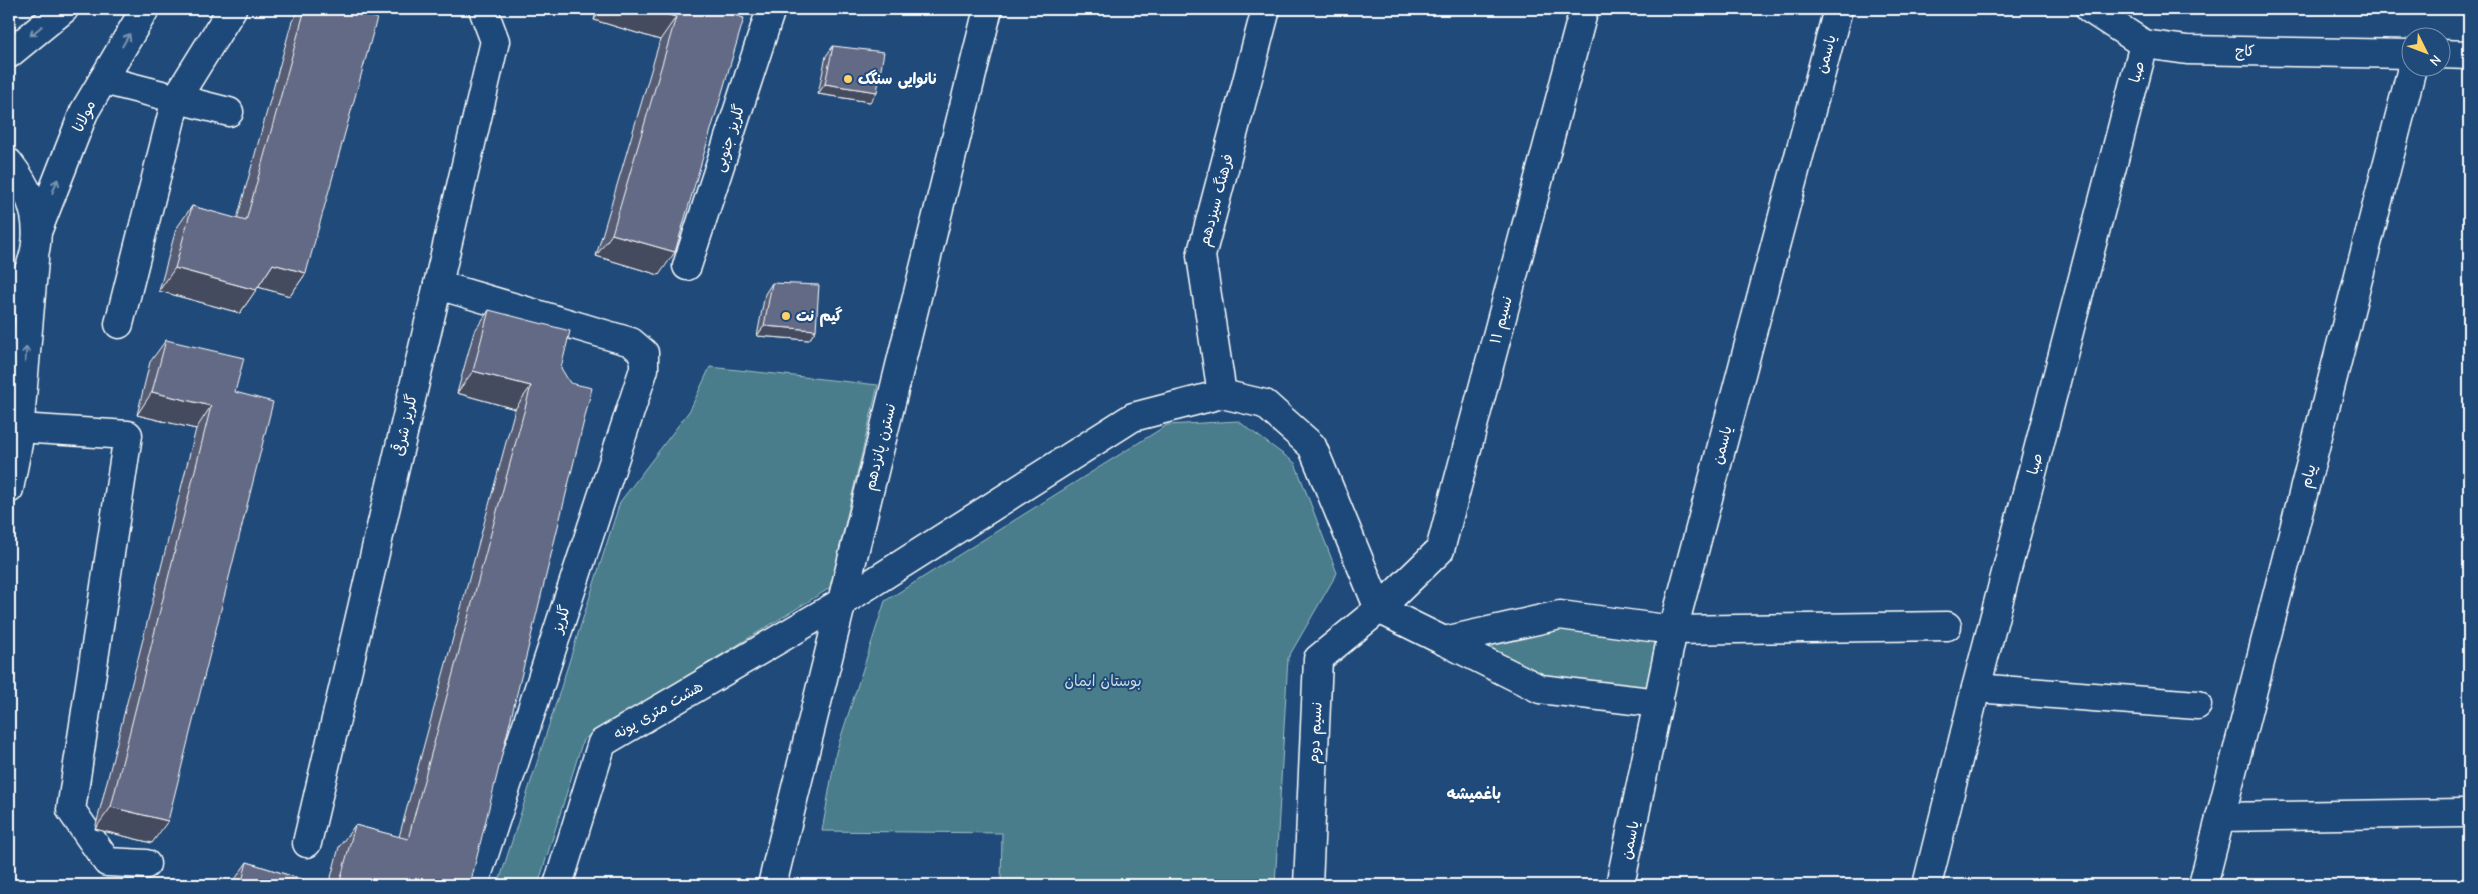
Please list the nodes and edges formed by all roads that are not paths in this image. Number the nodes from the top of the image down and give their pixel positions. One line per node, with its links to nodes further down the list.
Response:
1 (64, 9): 12 (street, one-way to 12)
2 (145, 9): 17 (street, مولانا, one-way to 2)
3 (232, 9): 18 (street)
4 (483, 9): 23 (street, گلریز شرقی)
5 (771, 9): 22 (street, گلریز جنوبی)
6 (988, 9): 29 (street, نسترن پانزدهم)
7 (1266, 9): 26 (street, فرهنگ سیزدهم)
8 (1584, 9): 30 (street, نسیم ۱۱)
9 (1838, 9): 32 (street, یاسمن)
10 (2090, 9): 11 (street, کاج)
11 (2144, 44): 13 (street, کاج); 34 (street, صبا)
12 (9, 54)
13 (2400, 54)
14 (2450, 54): 15 (street)
15 (2469, 55)
16 (2409, 78): 38 (street, پیام)
17 (103, 80): 18 (street); 21 (street, مولانا, one-way to 17)
18 (176, 99): 19 (street); 25 (street)
19 (229, 112)
20 (9, 163): 21 (street)
21 (36, 245): 24 (street, مولانا); 27 (street, one-way to 21)
22 (687, 266)
23 (438, 285): 39 (street, گلریز شرقی); 41 (street, گلریز)
24 (9, 305)
25 (119, 324)
26 (1222, 394): 29 (street, هشت متری پونه); 30 (street)
27 (19, 428): 28 (street); 40 (street)
28 (9, 489)
29 (842, 602): 42 (street, هشت متری پونه); 43 (street, نسترن پانزدهم)
30 (1379, 609): 33 (street); 44 (street, نسیم دوم)
31 (1947, 626): 32 (street)
32 (1673, 630): 33 (street); 35 (street, یاسمن)
33 (1444, 641): 35 (street)
34 (1976, 688): 36 (street); 46 (street, صبا)
35 (1659, 703): 45 (street, یاسمن)
36 (2197, 705)
37 (2462, 813): 38 (street)
38 (2220, 818): 47 (street, پیام)
39 (307, 843)
40 (146, 864)
41 (474, 885)
42 (558, 885)
43 (772, 885)
44 (1308, 885)
45 (1620, 885)
46 (1927, 885)
47 (2203, 885)

